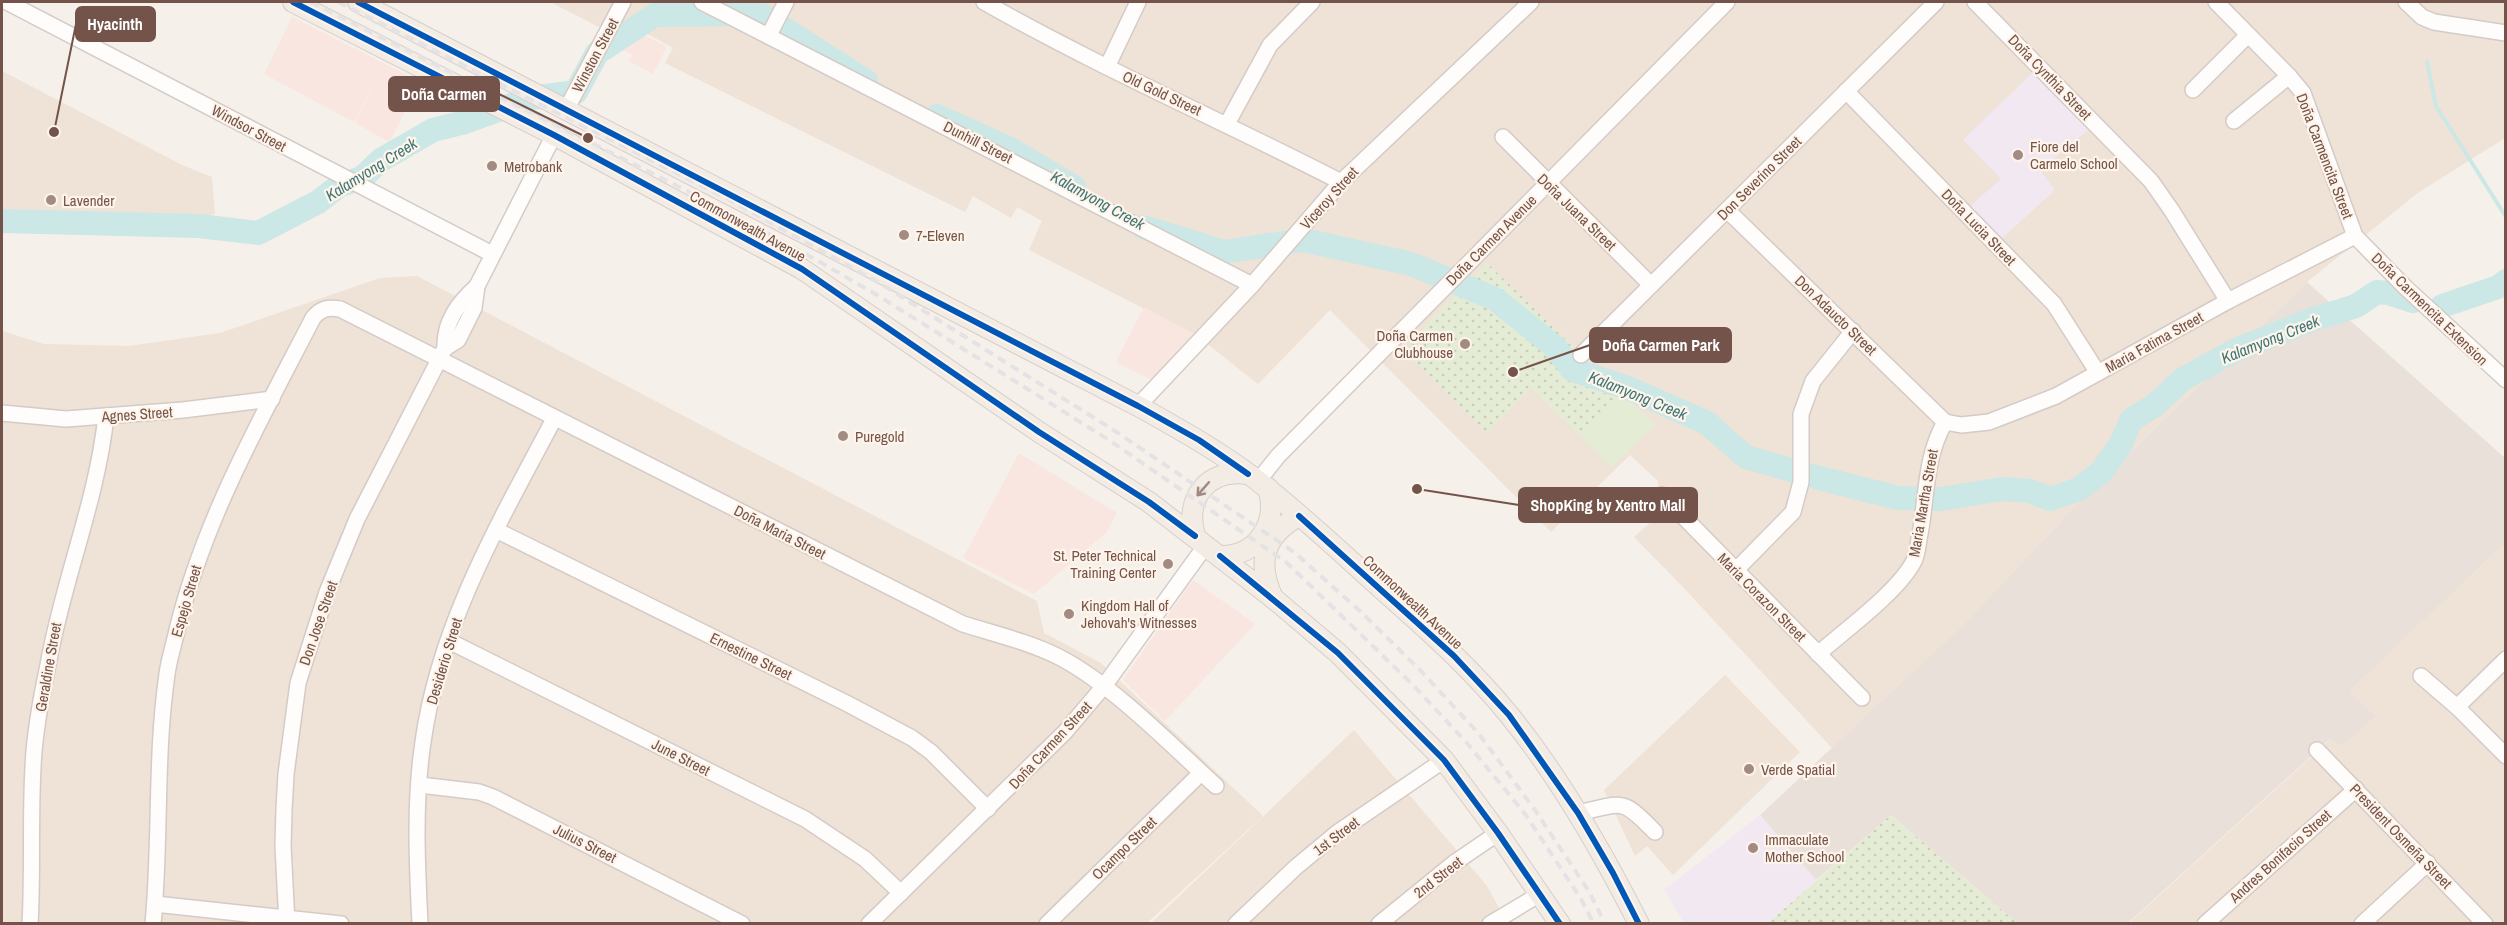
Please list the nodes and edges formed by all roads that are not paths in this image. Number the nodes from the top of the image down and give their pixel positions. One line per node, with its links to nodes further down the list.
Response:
1 (7, 2): 32 (street, Windsor Street)
2 (293, 2): 26 (main road, Commonwealth Avenue)
3 (358, 2): 23 (main road, Commonwealth Avenue)
4 (623, 2): 23 (street, Winston Street)
5 (702, 2): 17 (street, Dunhill Street)
6 (786, 2): 17 (street)
7 (984, 2): 19 (street, Old Gold Street)
8 (1138, 2): 19 (street)
9 (1312, 2): 25 (street)
10 (1531, 2): 28 (street, Viceroy Street)
11 (1727, 2): 29 (street, Doña Carmen Avenue)
12 (1936, 2): 22 (street, Don Severino Street)
13 (1975, 2): 35 (street, Doña Cynthia Street)
14 (2216, 2): 18 (street, Doña Carmencita Street)
15 (2406, 2): 16 (street)
16 (2505, 33)
17 (769, 35): 33 (street, Dunhill Street)
18 (2248, 35): 20 (street, Doña Carmencita Street); 21 (street)
19 (1107, 67): 25 (street, Old Gold Street)
20 (2289, 76): 24 (street); 31 (street, Doña Carmencita Street)
21 (2193, 90)
22 (1846, 91): 30 (street, Don Severino Street); 40 (street, Doña Lucia Street)
23 (567, 108): 43 (main road, Commonwealth Avenue)
24 (2234, 121)
25 (1227, 124): 28 (street, Old Gold Street)
26 (554, 135): 32 (street, Don Jose Street); 52 (main road, Commonwealth Avenue)
27 (1503, 137): 29 (street, Doña Juana Street)
28 (1341, 182): 33 (street, Viceroy Street)
29 (1547, 184): 34 (street, Doña Juana Street); 48 (street, Doña Carmen Avenue)
30 (1726, 210): 34 (street, Don Severino Street); 37 (street, Don Adaucto Street)
31 (2355, 236): 35 (street, Maria Fatima Street); 41 (street, Doña Carmencita Extension)
32 (492, 254): 38 (street, Don Jose Street)
33 (1252, 285): 43 (street, Viceroy Street)
34 (1651, 285): 39 (street, Don Severino Street)
35 (2228, 301): 40 (street, Maria Fatima Street)
36 (324, 309): 38 (street, Doña Maria Street); 42 (street, Espejo Street)
37 (1853, 331): 47 (street, Don Adaucto Street); 53 (street)
38 (442, 354): 46 (street, Doña Maria Street); 77 (street, Don Jose Street)
39 (1581, 354)
40 (2098, 373): 47 (street, Maria Fatima Street)
41 (2505, 380)
42 (272, 399): 45 (street, Agnes Street); 76 (street, Espejo Street)
43 (1138, 406): 48 (main road, Commonwealth Avenue)
44 (2, 413): 45 (street, Agnes Street)
45 (106, 416): 78 (street, Geraldine Street)
46 (554, 419): 51 (street, Desiderio Street); 59 (street, Doña Maria Street)
47 (1945, 422): 56 (street, Maria Martha Street)
48 (1258, 481): 50 (main road, Commonwealth Avenue); 52 (main road); 52 (main road, one-way to 52)
49 (1662, 495): 53 (street, Maria Corazon Street)
50 (1299, 516): 54 (main road); 70 (main road, Commonwealth Avenue)
51 (496, 530): 55 (street, Desiderio Street); 69 (street, Ernestine Street)
52 (1207, 546): 54 (main road, Commonwealth Avenue); 59 (street, Doña Carmen Street)
53 (1736, 570): 56 (street, Maria Corazon Street)
54 (1274, 598): 64 (main road, Commonwealth Avenue)
55 (449, 641): 66 (street, Desiderio Street); 74 (street, June Street)
56 (1818, 654): 60 (street, Maria Corazon Street)
57 (2505, 659): 61 (street)
58 (2421, 676): 61 (street)
59 (1104, 686): 65 (street, Doña Maria Street); 69 (street, Doña Carmen Street)
60 (1862, 698)
61 (2457, 707): 63 (street)
62 (2317, 750): 68 (street, President Osmeña Street)
63 (2505, 756)
64 (1444, 760): 72 (main road, Commonwealth Avenue); 85 (street, 1st Street)
65 (1201, 773): 67 (street, Doña Maria Street); 84 (street, Ocampo Street)
66 (420, 785): 81 (street, Desiderio Street); 82 (street, Julius Street)
67 (1216, 786)
68 (2355, 789): 73 (street, President Osmeña Street); 90 (street, Andres Bonifacio Street)
69 (988, 809): 74 (street, Doña Carmen Street)
70 (1578, 813): 71 (street); 89 (main road, Commonwealth Avenue)
71 (1655, 832)
72 (1498, 833): 75 (main road, Commonwealth Avenue); 86 (street, 2nd Street)
73 (2428, 863): 91 (street); 92 (street, President Osmeña Street)
74 (901, 893): 83 (street, Doña Carmen Street)
75 (1540, 894): 87 (street); 88 (main road, Commonwealth Avenue)
76 (155, 904): 77 (street); 79 (street, Espejo Street)
77 (287, 921): 80 (street)
78 (30, 924)
79 (153, 924)
80 (340, 924)
81 (420, 924)
82 (742, 924)
83 (869, 924)
84 (1047, 924)
85 (1236, 924)
86 (1379, 924)
87 (1490, 924)
88 (1560, 924)
89 (1640, 924)
90 (2205, 924)
91 (2362, 924)
92 (2485, 924)

